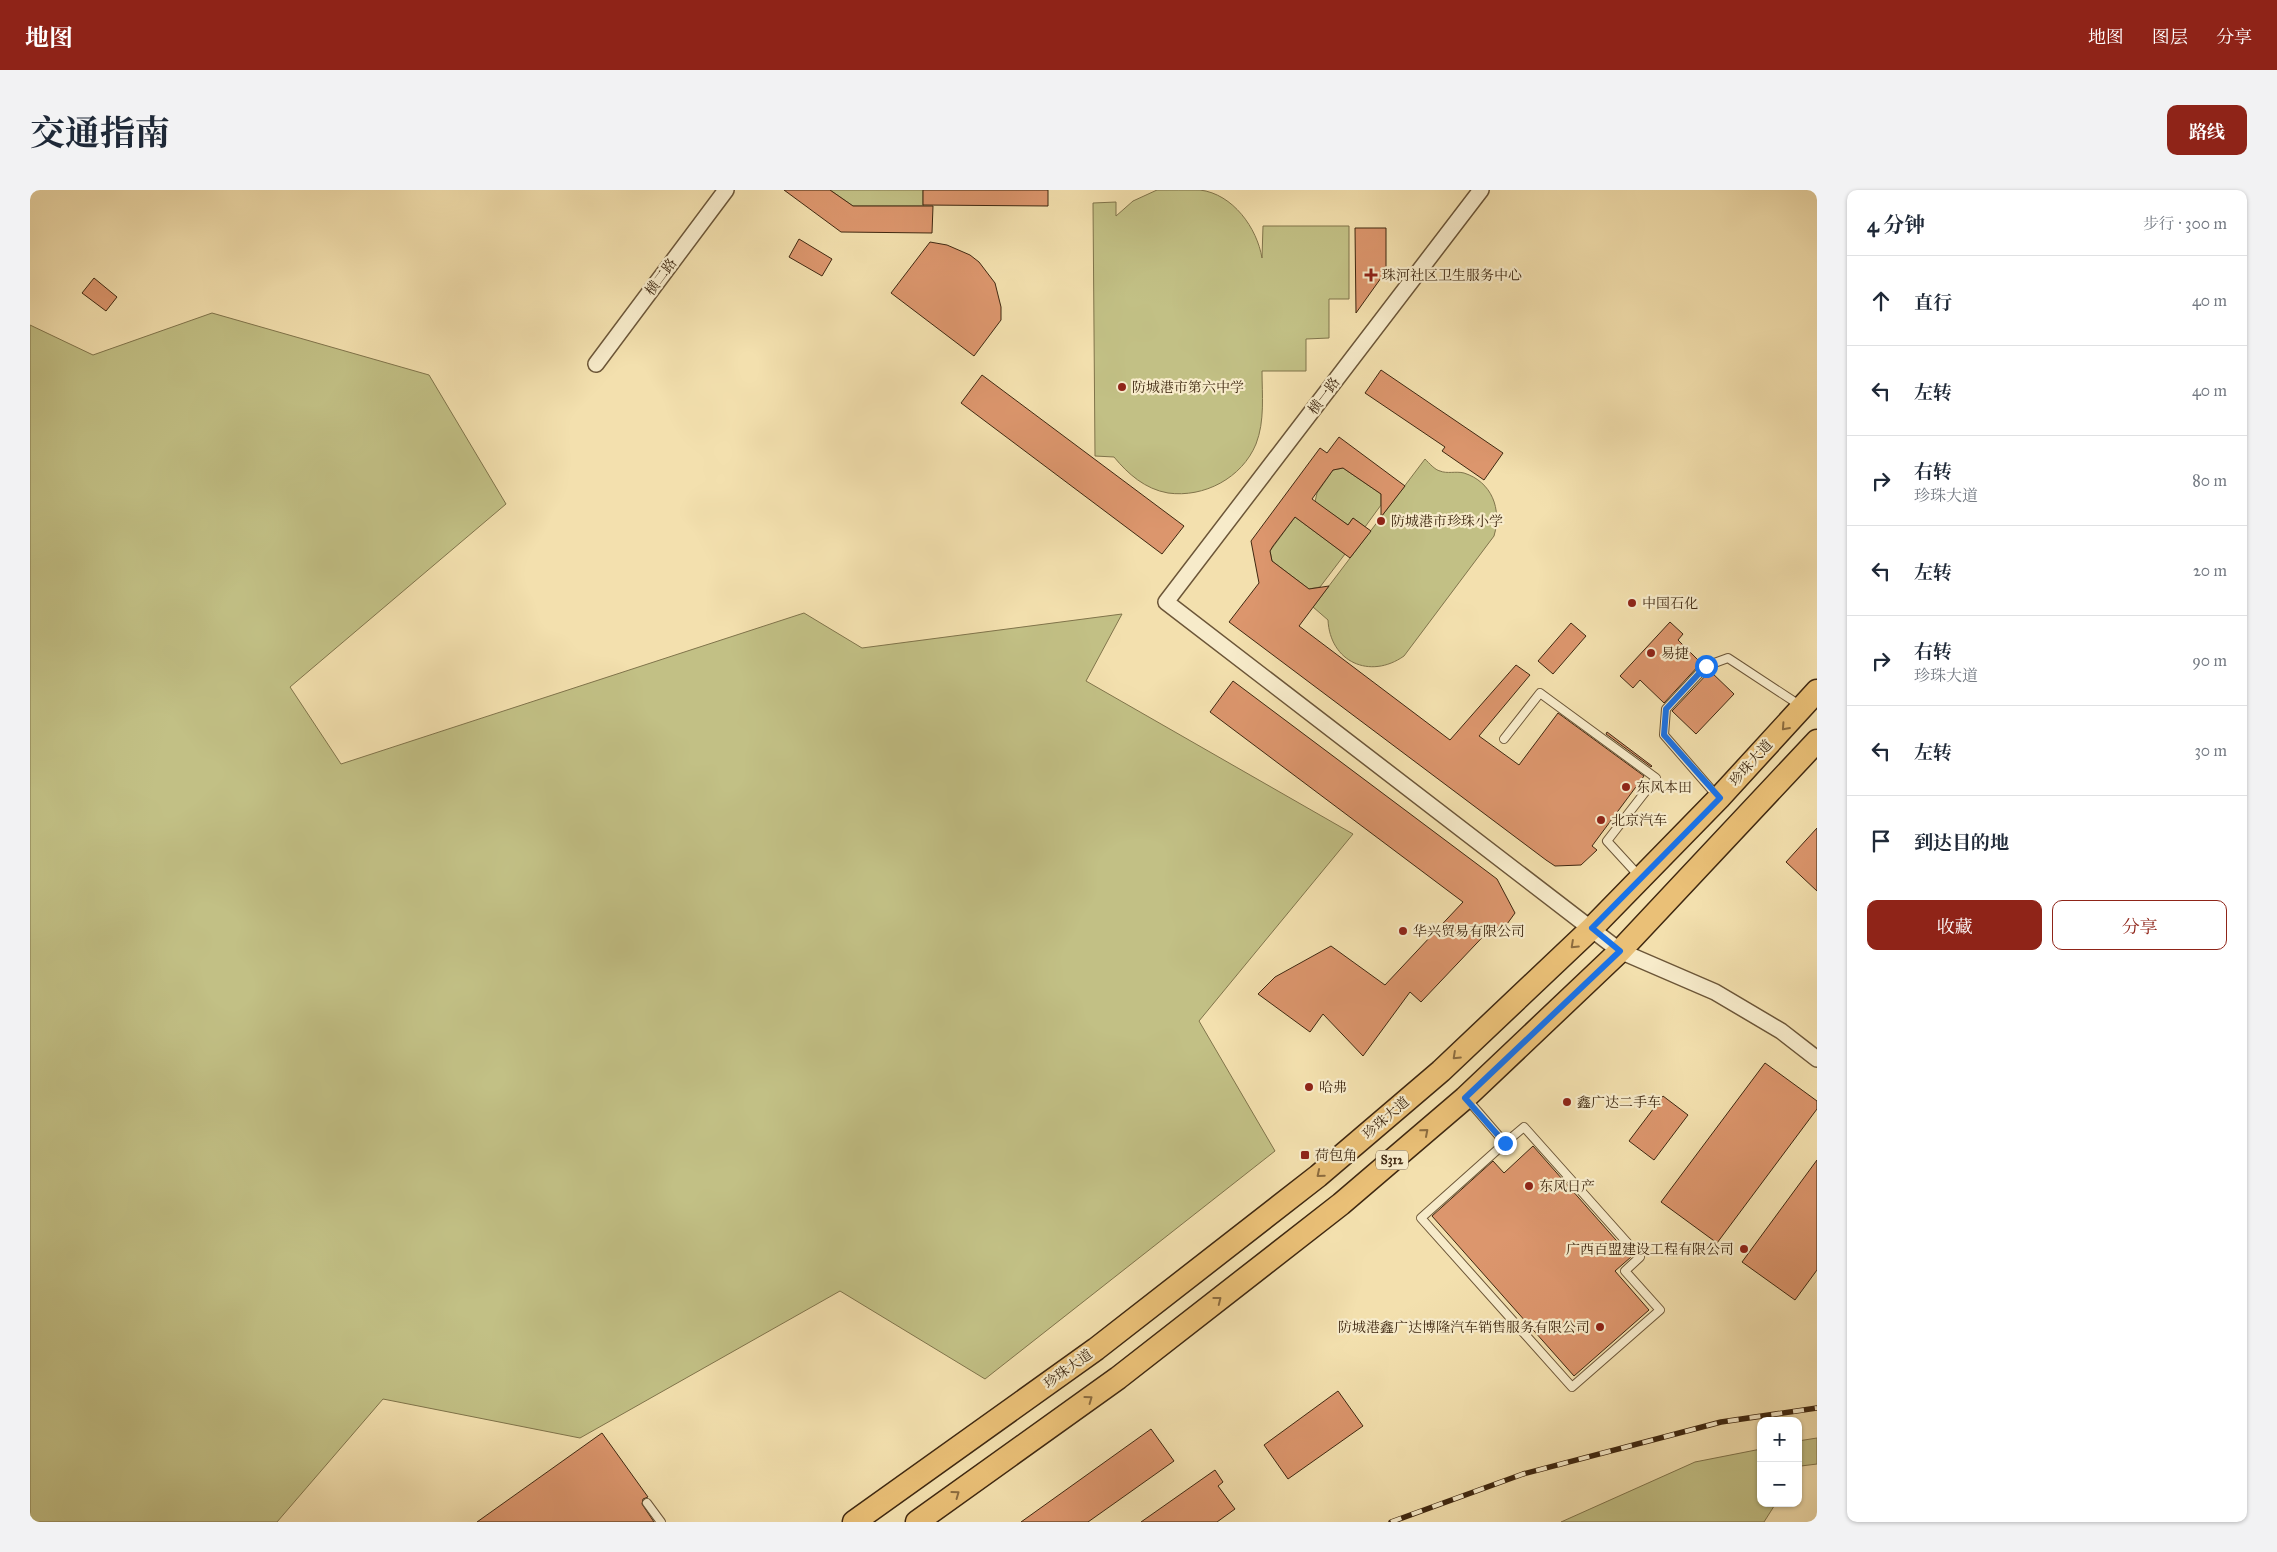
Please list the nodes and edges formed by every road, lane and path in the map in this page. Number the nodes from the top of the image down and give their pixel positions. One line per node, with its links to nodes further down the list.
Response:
1 (726, 190): 3 (street, 横二路)
2 (1481, 190): 10 (street, 横一路)
3 (596, 364)
4 (1817, 691): 5 (main road, 珍珠大道 / S312)
5 (1802, 708): 8 (main road, 珍珠大道 / S312, one-way to 8); 8 (lane)
6 (1504, 739): 9 (lane)
7 (1817, 742): 11 (main road, S312)
8 (1720, 798): 9 (main road, 珍珠大道 / S312)
9 (1641, 878): 10 (main road, 珍珠大道 / S312)
10 (1592, 928): 11 (street); 17 (main road, 珍珠大道 / S312, one-way to 17)
11 (1620, 951): 12 (street); 13 (main road, S312)
12 (1817, 1059)
13 (1465, 1098): 14 (lane); 18 (main road, S312, one-way to 13)
14 (1505, 1143): 14 (lane)
15 (647, 1503): 16 (lane)
16 (661, 1522)
17 (854, 1522)
18 (917, 1522)

